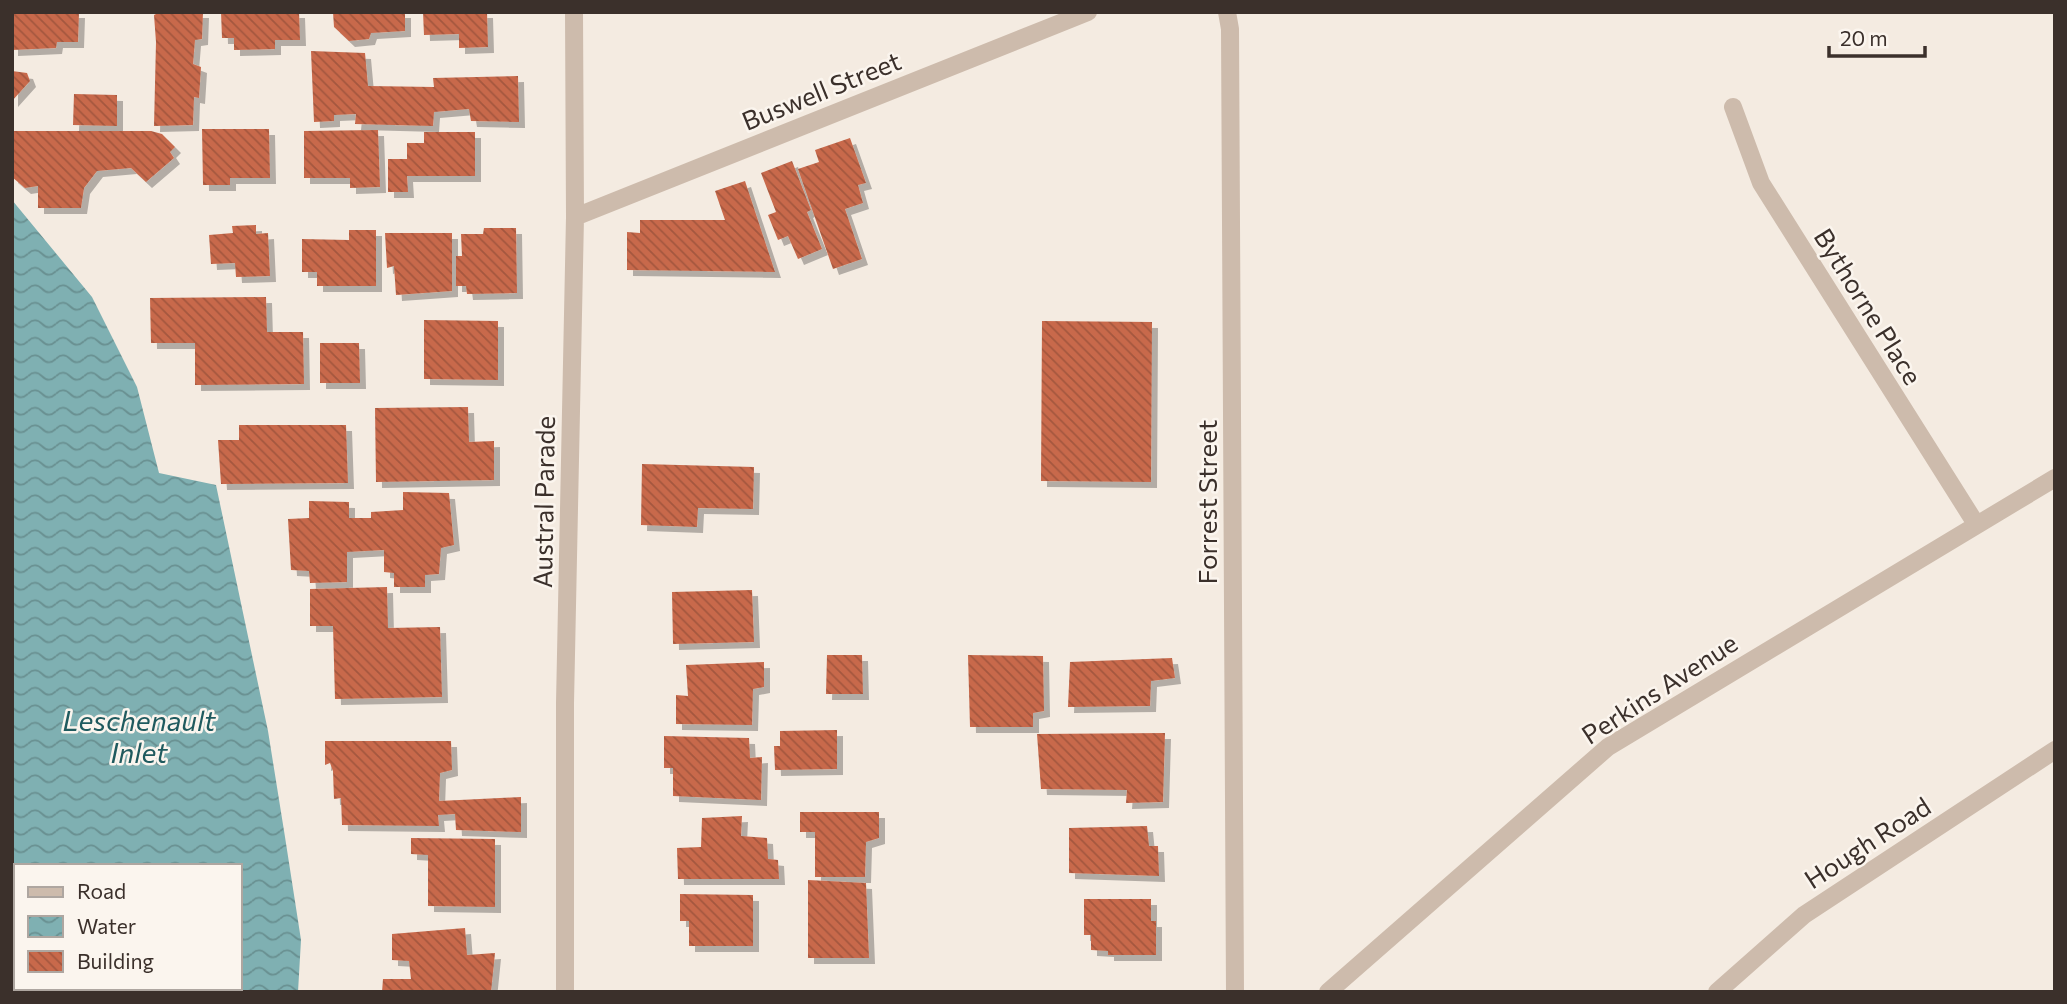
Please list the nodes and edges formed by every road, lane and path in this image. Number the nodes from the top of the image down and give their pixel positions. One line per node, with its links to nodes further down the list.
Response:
1 (574, 12): 5 (street, Austral Parade)
2 (1088, 12): 5 (street, Buswell Street)
3 (1227, 12): 10 (street, Forrest Street)
4 (1733, 107): 7 (street, Bythorne Place)
5 (575, 217): 9 (street, Austral Parade)
6 (2055, 478): 7 (street, Perkins Avenue)
7 (1976, 524): 11 (street, Perkins Avenue)
8 (2055, 750): 12 (street, Hough Road)
9 (565, 992)
10 (1235, 992)
11 (1328, 992)
12 (1717, 992)

